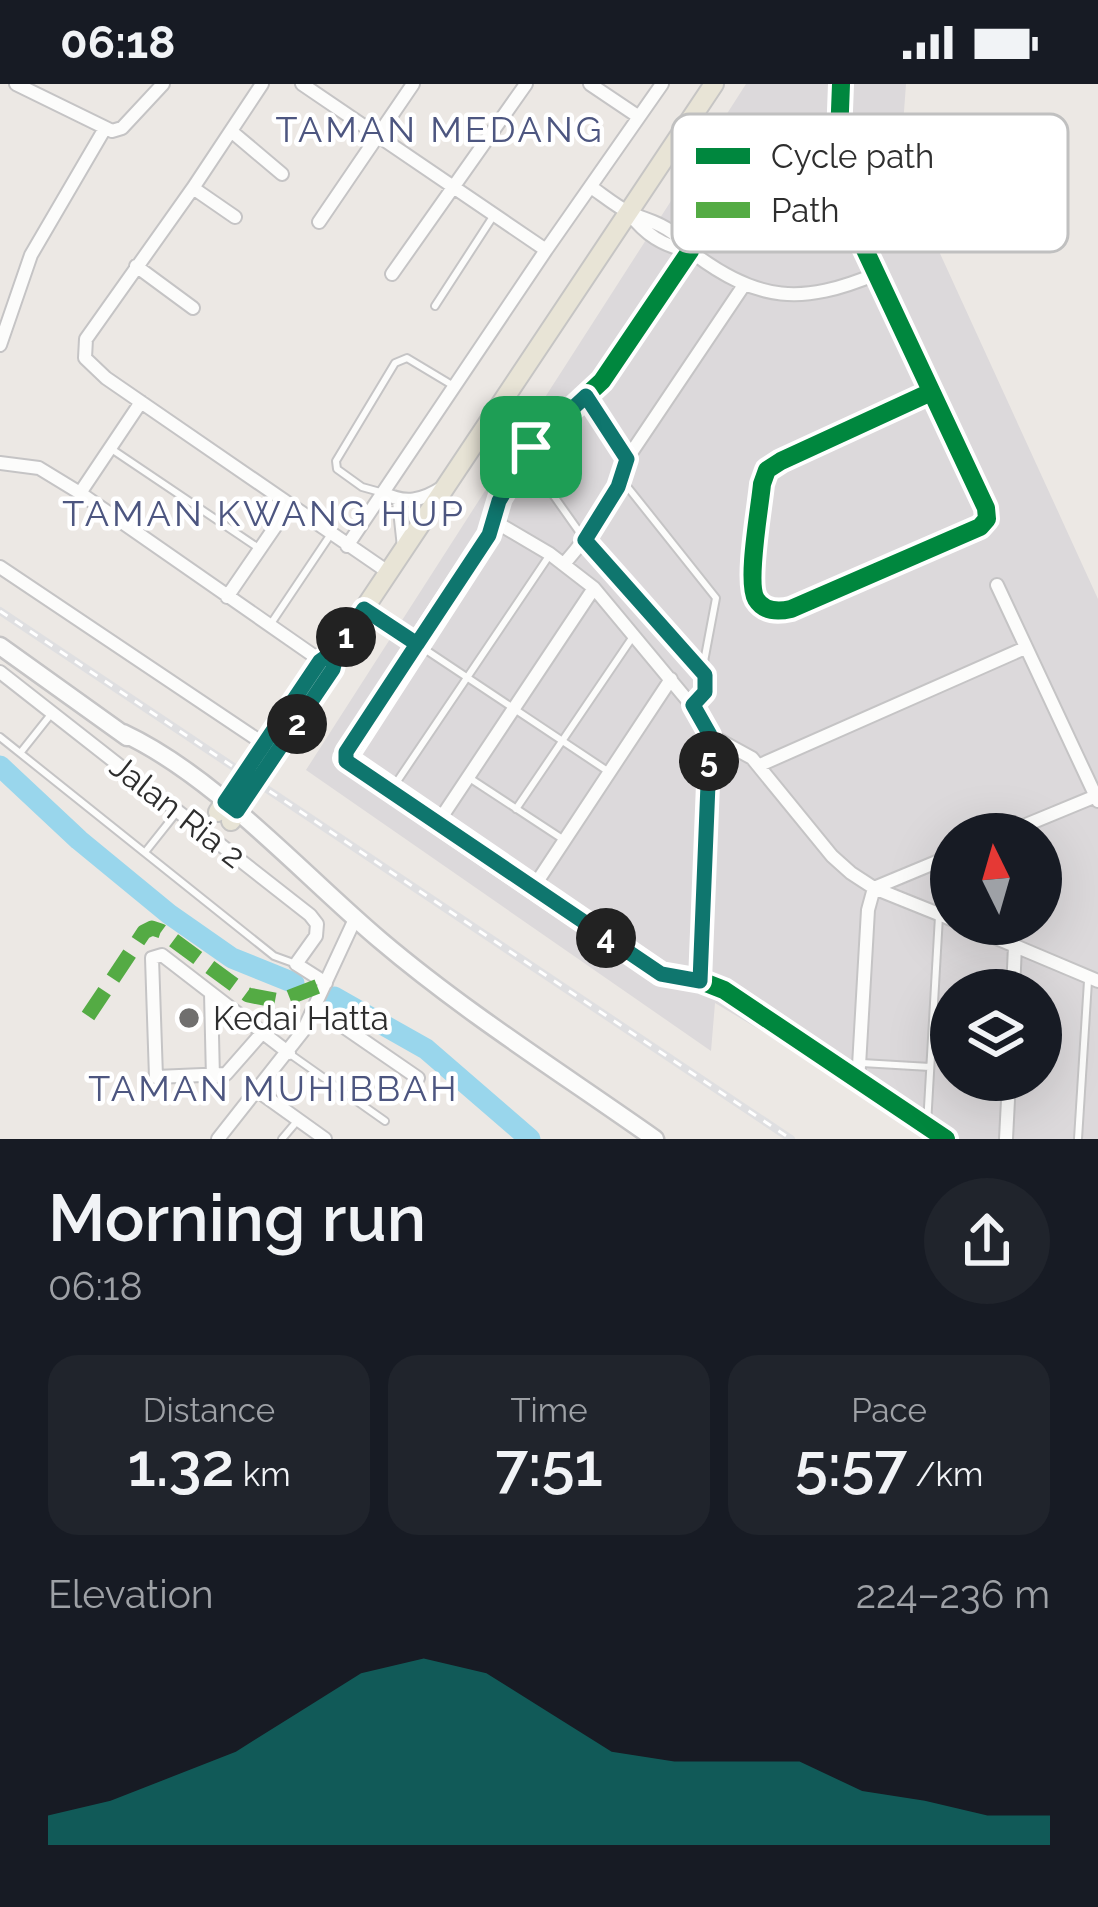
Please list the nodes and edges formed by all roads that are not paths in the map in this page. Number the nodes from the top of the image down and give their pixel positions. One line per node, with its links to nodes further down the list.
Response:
1 (163, 84): 14 (street)
2 (262, 84): 15 (street)
3 (413, 84): 16 (street)
4 (526, 84): 21 (street)
5 (590, 84): 13 (street)
6 (662, 84): 13 (street)
7 (714, 84): 11 (main road)
8 (841, 84): 12 (street)
9 (19, 85): 14 (street)
10 (305, 85): 16 (street)
11 (694, 114)
12 (839, 114)
13 (639, 117): 19 (street)
14 (104, 130): 37 (street)
15 (231, 131): 18 (street); 20 (street)
16 (377, 138): 21 (street); 25 (street)
17 (672, 148): 22 (main road)
18 (282, 174)
19 (591, 187): 22 (street); 27 (street)
20 (193, 188): 24 (street); 31 (street)
21 (453, 188): 23 (street); 32 (street)
22 (629, 213): 26 (street); 47 (main road)
23 (494, 215): 27 (street); 35 (lane)
24 (235, 217)
25 (319, 222)
26 (672, 247)
27 (547, 250): 38 (street)
28 (689, 252): 40 (street)
29 (692, 252): 34 (street)
30 (866, 252): 33 (street)
31 (136, 266): 36 (street); 41 (street)
32 (392, 274)
33 (876, 274): 34 (street); 39 (street)
34 (745, 285): 44 (street)
35 (435, 306)
36 (193, 308)
37 (0, 345)
38 (453, 386): 49 (street); 49 (lane)
39 (932, 392): 39 (street)
40 (586, 396): 43 (street); 44 (lane)
41 (141, 402): 42 (street); 51 (street)
42 (110, 448): 48 (street); 56 (lane)
43 (525, 455): 52 (street); 54 (lane)
44 (627, 459): 46 (street)
45 (0, 464): 48 (street)
46 (621, 478): 54 (street); 72 (lane)
47 (446, 485): 50 (street); 57 (main road)
48 (80, 493): 64 (street)
49 (383, 493): 50 (street); 55 (street)
50 (399, 501): 57 (street)
51 (290, 505): 53 (street); 56 (street)
52 (494, 521): 58 (street); 68 (street)
53 (331, 535): 55 (street); 66 (lane)
54 (585, 540): 59 (street); 72 (street)
55 (347, 546): 61 (street)
56 (260, 549): 64 (street)
57 (404, 549): 61 (main road)
58 (550, 554): 59 (street); 74 (lane)
59 (564, 564): 63 (street)
60 (0, 567): 82 (street)
61 (388, 572): 65 (main road)
62 (997, 586): 70 (street)
63 (593, 588): 67 (street); 77 (street)
64 (227, 598): 66 (street)
65 (364, 609): 68 (street); 71 (main road)
66 (270, 625): 71 (street)
67 (634, 635): 75 (street); 81 (lane)
68 (417, 644): 74 (lane); 87 (street)
69 (0, 646): 91 (main road)
70 (1024, 648): 84 (street); 88 (street)
71 (327, 665): 82 (main road); 91 (main road)
72 (702, 670): 76 (street)
73 (0, 672): 78 (street, Jalan Ria 2)
74 (468, 678): 77 (lane); 87 (lane)
75 (671, 679): 76 (street); 85 (street)
76 (693, 705): 79 (street)
77 (514, 708): 81 (lane); 86 (street)
78 (52, 713): 83 (lane); 90 (street, Jalan Ria 2)
79 (710, 735): 84 (street); 105 (street)
80 (0, 737): 83 (lane)
81 (562, 741): 85 (lane); 89 (lane)
82 (264, 745): 91 (main road)
83 (20, 752): 95 (lane)
84 (760, 766): 98 (street)
85 (609, 772): 94 (street)
86 (468, 777): 89 (lane); 93 (street)
87 (390, 792): 93 (street)
88 (1097, 798): 92 (street)
89 (516, 809): 94 (lane)
90 (178, 811): 95 (lane); 102 (street, Jalan Ria 2)
91 (228, 812): 100 (main road)
92 (1058, 813)
93 (437, 824): 97 (street)
94 (564, 841): 97 (street)
95 (146, 851): 102 (lane)
96 (930, 865): 98 (street)
97 (533, 888): 105 (street)
98 (874, 888): 99 (street); 111 (street)
99 (930, 911)
100 (356, 919): 106 (street); 125 (main road)
101 (1015, 946): 103 (street); 104 (street)
102 (296, 964): 106 (street)
103 (1014, 969)
104 (1093, 979): 128 (lane)
105 (700, 981): 116 (street)
106 (326, 983): 108 (street)
107 (211, 993): 109 (street); 113 (street); 113 (street)
108 (315, 1007): 110 (street); 114 (street)
109 (262, 1033): 110 (street); 113 (street)
110 (289, 1053): 117 (street); 120 (lane)
111 (859, 1063): 112 (lane); 116 (street)
112 (930, 1067)
113 (213, 1078)
114 (418, 1078)
115 (930, 1082): 121 (lane)
116 (858, 1083): 121 (street)
117 (258, 1091): 119 (street); 122 (street)
118 (1008, 1101): 127 (street)
119 (298, 1120): 123 (lane); 124 (street)
120 (386, 1120)
121 (927, 1128): 126 (street)
122 (218, 1139)
123 (282, 1139)
124 (325, 1139)
125 (655, 1139)
126 (946, 1139)
127 (1006, 1139)
128 (1078, 1139)

